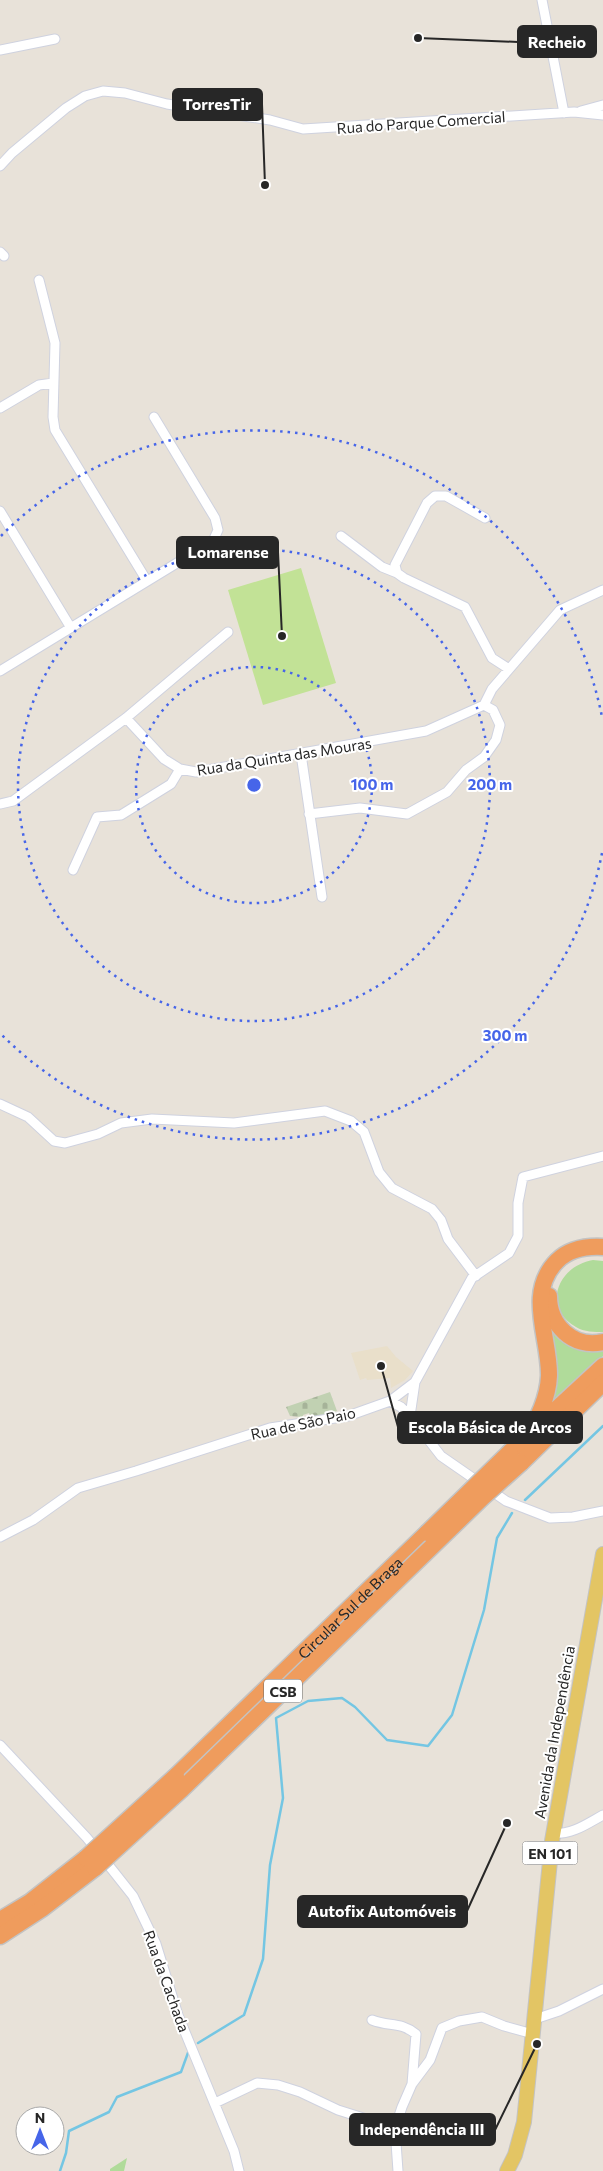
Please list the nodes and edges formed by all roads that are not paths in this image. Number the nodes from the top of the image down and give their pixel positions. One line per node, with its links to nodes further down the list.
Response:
1 (542, 0): 6 (street)
2 (55, 39): 3 (street)
3 (0, 50)
4 (603, 106): 5 (street)
5 (574, 112): 6 (street, Rua do Parque Comercial); 7 (street)
6 (564, 113): 8 (street, Rua do Parque Comercial)
7 (603, 115)
8 (0, 166)
9 (39, 280): 10 (street)
10 (54, 383): 11 (street); 17 (street)
11 (0, 408)
12 (154, 417): 17 (street)
13 (0, 512): 19 (street)
14 (485, 518): 16 (street)
15 (341, 536): 16 (street)
16 (397, 573): 21 (street)
17 (147, 581): 19 (street)
18 (603, 590): 21 (street)
19 (70, 628): 22 (street)
20 (228, 632): 24 (street)
21 (509, 669): 23 (street)
22 (0, 671)
23 (484, 705): 25 (street, Rua da Quinta das Mouras); 28 (street)
24 (126, 718): 26 (street, Rua da Quinta das Mouras); 27 (street)
25 (301, 754): 26 (street, Rua da Quinta das Mouras); 28 (street)
26 (180, 769): 29 (street)
27 (0, 804)
28 (310, 814): 30 (street)
29 (73, 870)
30 (322, 896)
31 (0, 1104): 35 (street)
32 (603, 1156): 35 (street, Rua de São Paio)
33 (603, 1247): 42 (highway)
34 (603, 1254): 36 (highway)
35 (476, 1276): 38 (street, Rua de São Paio)
36 (603, 1342)
37 (603, 1366): 42 (highway, Circular Sul de Braga / CSB)
38 (415, 1382): 40 (street, Rua de São Paio); 41 (street)
39 (603, 1383): 43 (highway, Circular Sul de Braga / CSB)
40 (390, 1401): 41 (street); 45 (street, Rua de São Paio)
41 (410, 1416): 44 (street)
42 (527, 1437): 43 (highway, Circular Sul de Braga / CSB)
43 (516, 1457): 50 (highway, Circular Sul de Braga / CSB, bridge)
44 (603, 1511)
45 (0, 1537)
46 (603, 1554): 49 (main road, Avenida da Independência / EN 101)
47 (0, 1745): 59 (street, Rua da Cachada)
48 (603, 1815): 49 (street)
49 (553, 1834): 55 (main road, Avenida da Independência / EN 101)
50 (90, 1863): 51 (highway); 52 (highway, Circular Sul de Braga / CSB); 53 (highway, Circular Sul de Braga / CSB)
51 (0, 1911)
52 (0, 1920)
53 (0, 1936)
54 (602, 1992): 55 (street)
55 (535, 2019): 57 (main road, Avenida da Independência / EN 101)
56 (372, 2020): 58 (street)
57 (533, 2034): 58 (street); 63 (main road, Avenida da Independência / EN 101)
58 (412, 2084): 60 (street)
59 (214, 2103): 60 (street); 61 (street, Rua da Cachada)
60 (395, 2128): 62 (street)
61 (239, 2171)
62 (398, 2171)
63 (507, 2171)

